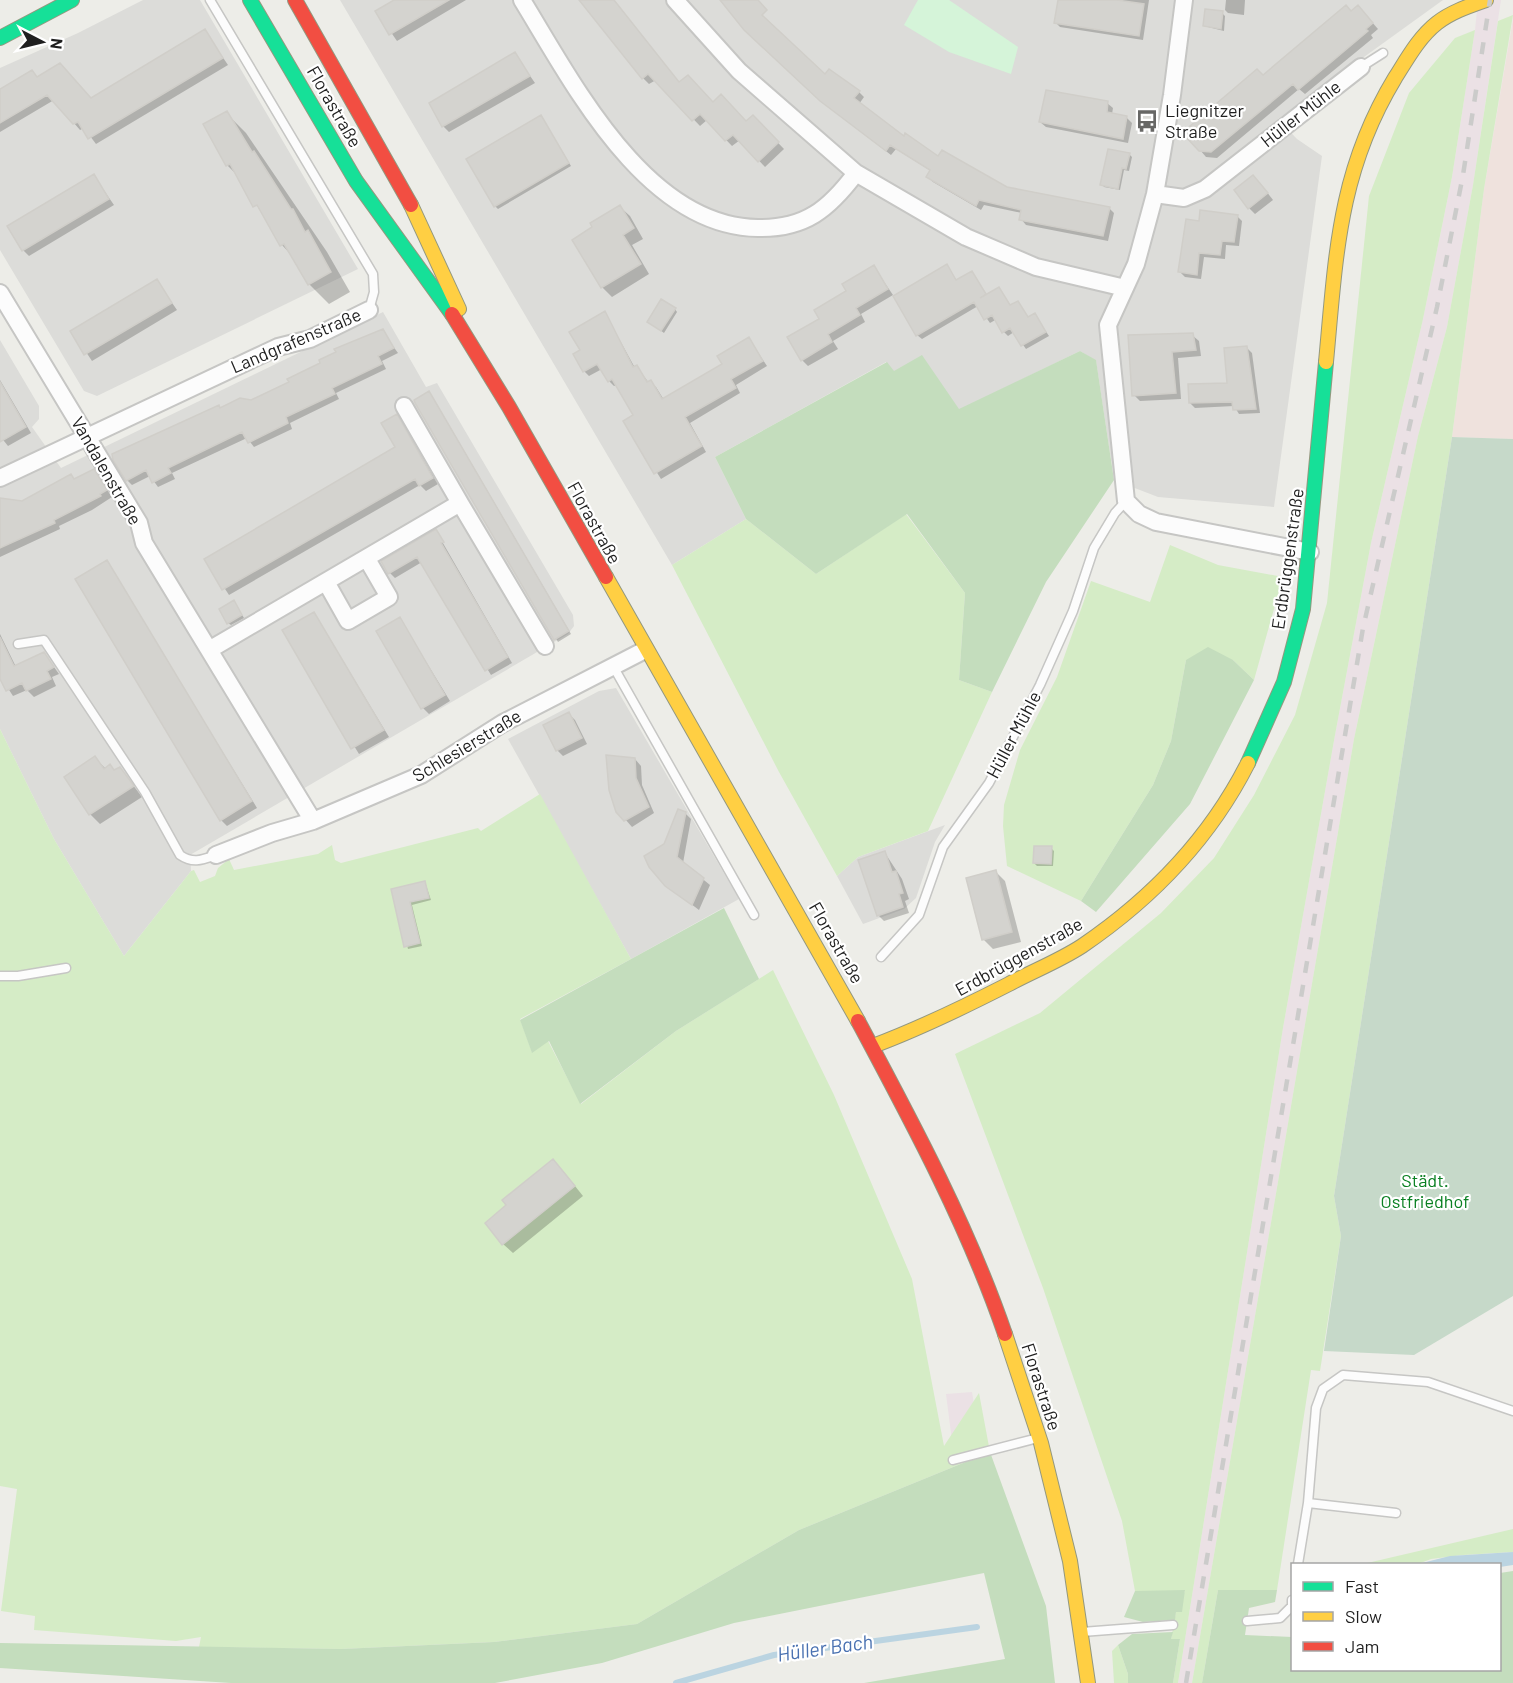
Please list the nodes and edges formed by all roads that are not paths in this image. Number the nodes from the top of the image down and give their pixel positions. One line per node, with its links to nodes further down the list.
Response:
1 (72, 0): 9 (main road)
2 (210, 0): 16 (lane, Landgrafenstraße)
3 (250, 0): 17 (main road, Florastraße)
4 (295, 0): 17 (main road, Florastraße)
5 (522, 0): 12 (street)
6 (675, 0): 12 (street)
7 (1184, 0): 13 (street)
8 (1486, 0): 23 (main road, Erdbrüggenstraße)
9 (0, 38)
10 (1383, 53): 11 (lane, Hüller Mühle)
11 (1361, 67): 13 (street, Hüller Mühle)
12 (856, 173): 14 (street)
13 (1155, 194): 14 (street)
14 (1125, 288): 21 (street)
15 (0, 293): 19 (street, Vandalenstraße)
16 (369, 310): 19 (street, Landgrafenstraße)
17 (474, 348): 29 (main road, Florastraße)
18 (404, 406): 22 (street)
19 (88, 437): 20 (street, Landgrafenstraße); 28 (street, Vandalenstraße)
20 (0, 478)
21 (1126, 501): 23 (street); 34 (lane, Hüller Mühle)
22 (460, 504): 24 (street); 27 (street)
23 (1310, 552): 37 (main road, Erdbrüggenstraße)
24 (367, 559): 25 (street); 25 (street)
25 (326, 582): 28 (street)
26 (18, 644): 32 (lane)
27 (545, 646)
28 (209, 650): 31 (street, Vandalenstraße)
29 (645, 650): 30 (street, Schlesierstraße); 37 (main road, Florastraße)
30 (613, 666): 31 (street, Schlesierstraße); 33 (lane)
31 (313, 821): 32 (street, Schlesierstraße)
32 (216, 855)
33 (754, 915)
34 (881, 957)
35 (66, 968): 36 (lane)
36 (0, 976)
37 (873, 1046): 39 (main road, Florastraße)
38 (1513, 1412): 41 (lane)
39 (1039, 1438): 40 (lane); 47 (main road, Florastraße)
40 (952, 1460)
41 (1308, 1503): 42 (lane); 43 (lane)
42 (1396, 1513)
43 (1298, 1563)
44 (1291, 1607): 45 (lane)
45 (1247, 1621)
46 (1173, 1626): 47 (lane)
47 (1082, 1632): 48 (main road, Florastraße)
48 (1088, 1683)

